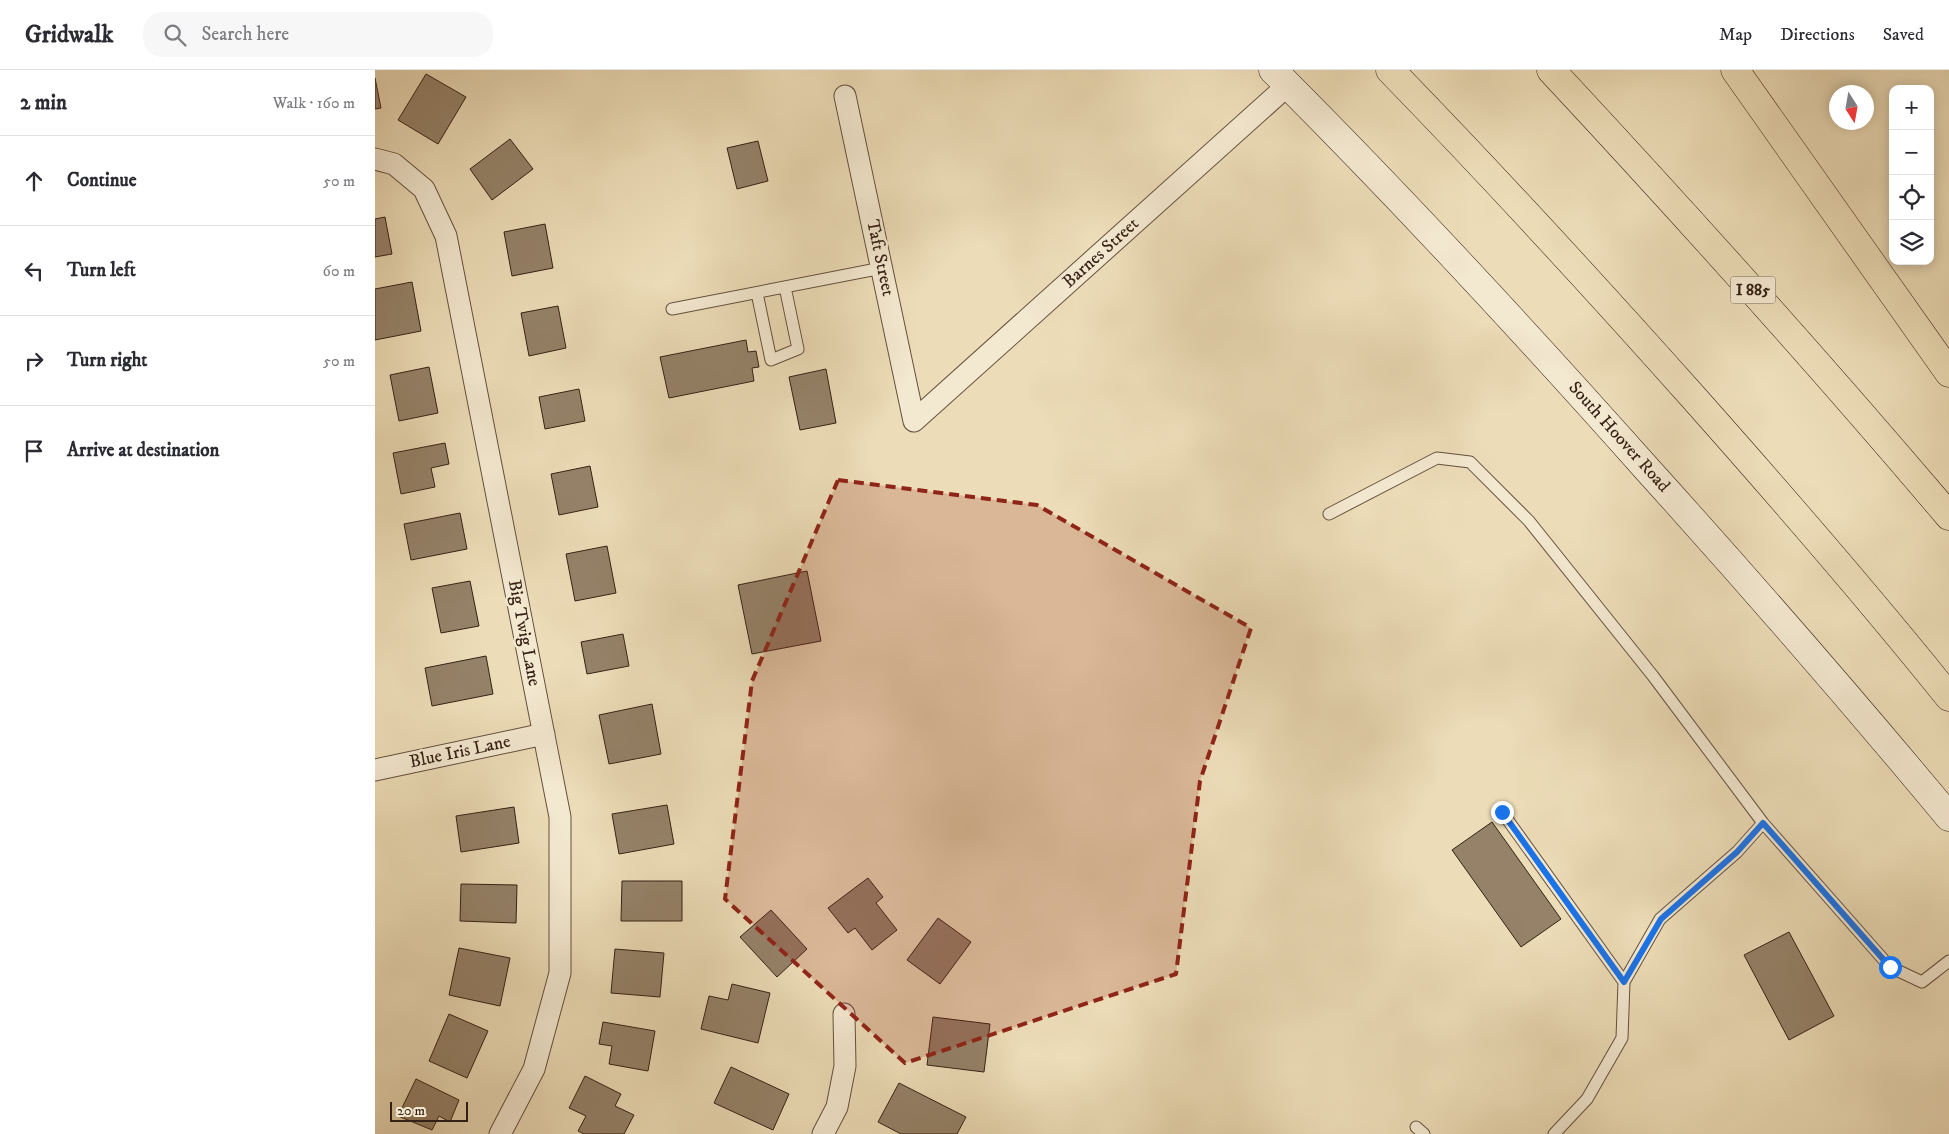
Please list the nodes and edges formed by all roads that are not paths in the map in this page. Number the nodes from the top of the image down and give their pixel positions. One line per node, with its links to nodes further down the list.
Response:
1 (1390, 70): 15 (highway)
2 (1551, 70): 14 (highway, I 885)
3 (1735, 70): 11 (highway)
4 (1281, 78): 12 (street, Barnes Street); 19 (street, South Hoover Road)
5 (845, 96): 7 (street, Taft Street)
6 (375, 159): 16 (street, Big Twig Lane)
7 (882, 268): 8 (lane); 12 (street, Taft Street)
8 (785, 288): 9 (lane); 9 (lane)
9 (757, 293): 10 (lane)
10 (673, 309)
11 (1949, 373)
12 (914, 421)
13 (1329, 514): 20 (lane)
14 (1949, 516)
15 (1949, 698)
16 (544, 734): 17 (street, Blue Iris Lane); 24 (street, Big Twig Lane)
17 (375, 770)
18 (1502, 812): 22 (lane)
19 (1949, 817)
20 (1763, 823): 21 (lane); 22 (lane)
21 (1949, 961)
22 (1624, 982): 26 (lane)
23 (844, 1014): 25 (street)
24 (501, 1134)
25 (823, 1134)
26 (1554, 1134)

